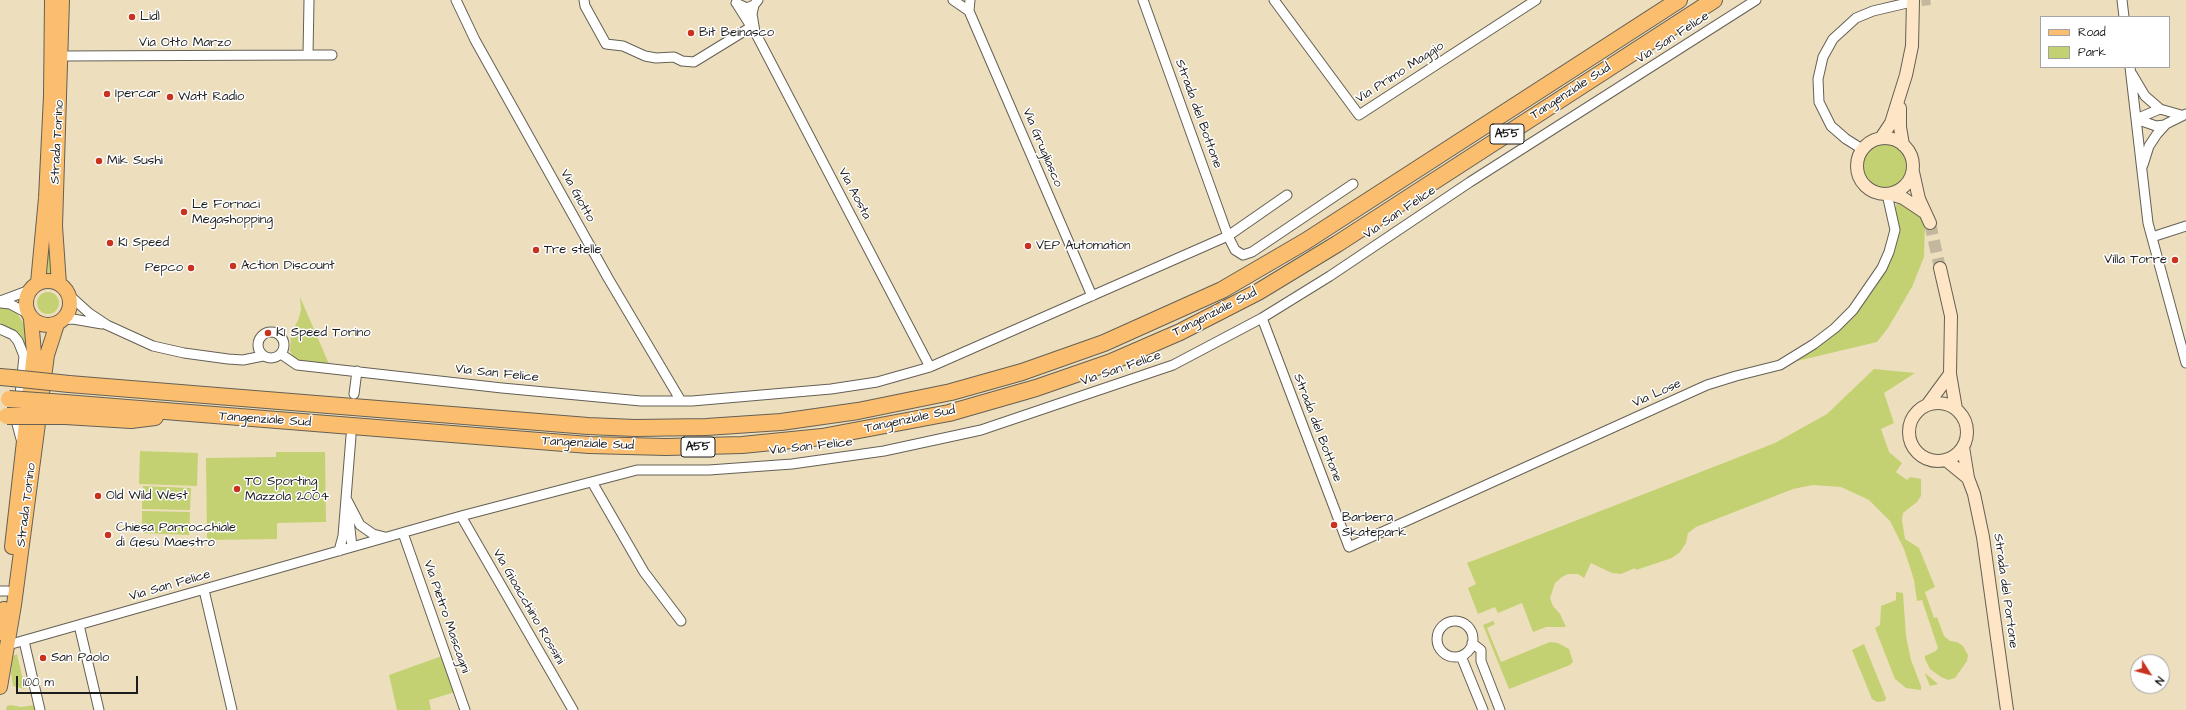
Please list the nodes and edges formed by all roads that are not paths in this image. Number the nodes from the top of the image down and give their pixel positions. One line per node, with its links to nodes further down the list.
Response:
1 (309, 0): 21 (street)
2 (456, 0): 64 (street, Via Giotto)
3 (584, 0): 20 (street)
4 (953, 0): 18 (street)
5 (970, 0): 18 (street, Via Grugliasco)
6 (1143, 0): 41 (street, Strada del Bottone)
7 (1274, 0): 8 (street, Via Primo Maggio)
8 (1536, 0)
9 (1679, 0): 61 (highway, Tangenziale Sud / A55, bridge)
10 (1714, 0): 66 (highway, Tangenziale Sud / A55)
11 (1756, 0): 49 (street, Via San Felice)
12 (2122, 0): 19 (street)
13 (1910, 1): 17 (street); 25 (street)
14 (54, 2): 23 (main road, Strada Torino); 44 (main road, Strada Torino)
15 (736, 2): 16 (street); 20 (street, Via Aosta)
16 (756, 2): 20 (street, Via Aosta)
17 (1886, 4): 32 (street)
18 (969, 11): 46 (street, Via Grugliasco)
19 (2124, 16)
20 (753, 30): 58 (street, Via Aosta)
21 (308, 55): 22 (street, Via Otto Marzo); 23 (street, Via Otto Marzo)
22 (332, 55)
23 (62, 56): 45 (main road, Strada Torino)
24 (2130, 69): 26 (street); 28 (street)
25 (1900, 96): 30 (street); 31 (street)
26 (2160, 109): 27 (street); 28 (street)
27 (2184, 114): 29 (street)
28 (2136, 119): 29 (street); 33 (street)
29 (2165, 125): 33 (street)
30 (1881, 138): 31 (street); 32 (street)
31 (1904, 145): 34 (street)
32 (1862, 149): 36 (street)
33 (2142, 167): 42 (street)
34 (1913, 171): 36 (street); 38 (street)
35 (1353, 184): 41 (street, Strada del Bottone)
36 (1888, 194): 38 (street); 80 (street, Via Lose)
37 (1287, 195): 41 (street)
38 (1924, 212): 39 (street)
39 (1930, 223)
40 (2186, 226): 42 (street)
41 (1228, 236): 46 (street, Via San Felice)
42 (2152, 237): 57 (street)
43 (1940, 268): 60 (street)
44 (34, 287): 45 (main road); 47 (street); 48 (main road)
45 (64, 289): 50 (main road); 51 (street)
46 (1092, 296): 58 (street, Via San Felice)
47 (0, 302): 48 (street)
48 (29, 316): 50 (main road); 70 (main road, Strada Torino)
49 (1262, 318): 74 (street, Via San Felice); 80 (street, Strada del Bottone)
50 (59, 322): 51 (street); 89 (main road, Strada Torino)
51 (107, 325): 56 (street)
52 (0, 329): 70 (street)
53 (260, 340): 54 (street); 55 (street); 56 (street)
54 (281, 354): 55 (street); 59 (street, Via San Felice)
55 (263, 356): 56 (street)
56 (236, 359)
57 (2186, 363)
58 (930, 367): 64 (street, Via San Felice)
59 (357, 371): 62 (street); 64 (street, Via San Felice)
60 (1950, 374): 65 (street); 67 (street)
61 (6, 378)
62 (354, 394)
63 (4, 398): 66 (highway, Tangenziale Sud / A55, bridge)
64 (681, 401)
65 (1928, 404): 67 (street); 72 (street)
66 (65, 409): 68 (highway, bridge)
67 (1956, 409): 71 (street)
68 (4, 416)
69 (351, 436): 75 (street)
70 (23, 446): 83 (main road, Strada Torino)
71 (1963, 447): 72 (street); 73 (street, Strada del Portone)
72 (1946, 460): 73 (street)
73 (1968, 478): 99 (street, Strada del Portone)
74 (592, 482): 76 (street, Via San Felice); 84 (street)
75 (346, 499): 78 (street); 79 (street); 81 (street)
76 (461, 516): 77 (street, Via San Felice); 96 (street, Via Gioacchino Rossini)
77 (403, 533): 78 (street, Via San Felice); 95 (street, Via Pietro Mascagni)
78 (386, 538): 79 (street, Via San Felice)
79 (352, 547): 81 (street, Via San Felice)
80 (1348, 547)
81 (339, 551): 82 (street, Via San Felice)
82 (204, 590): 85 (street, Via San Felice); 94 (street)
83 (3, 591): 86 (main road, Strada Torino)
84 (681, 621)
85 (79, 625): 87 (street, Via San Felice); 93 (street)
86 (0, 633)
87 (24, 641): 89 (street, Via San Felice); 92 (street)
88 (1472, 643): 90 (street); 90 (street); 98 (street)
89 (8, 645): 91 (main road, Strada Torino)
90 (1461, 656): 97 (street)
91 (0, 687)
92 (40, 710)
93 (98, 710)
94 (232, 710)
95 (465, 710)
96 (573, 710)
97 (1483, 710)
98 (1500, 710)
99 (2007, 710)

